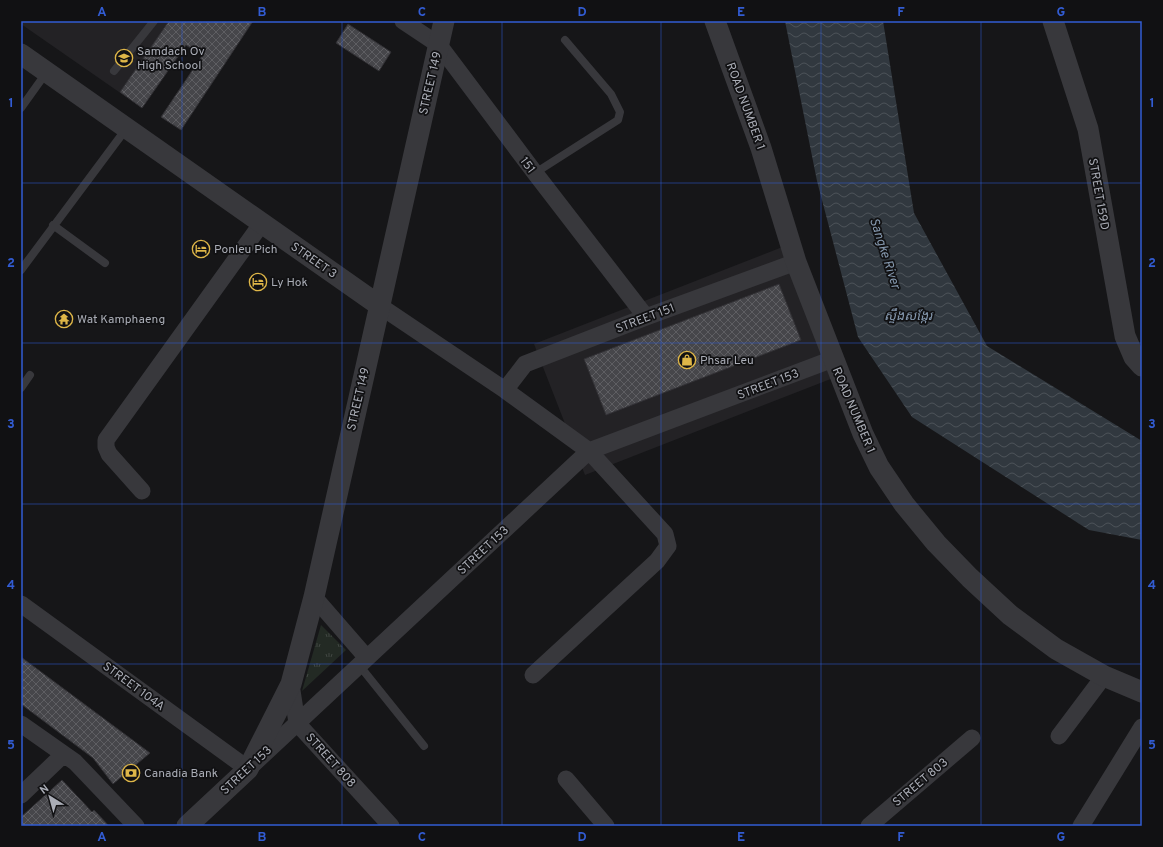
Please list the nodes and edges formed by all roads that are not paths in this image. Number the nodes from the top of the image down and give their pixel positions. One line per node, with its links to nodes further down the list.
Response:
1 (154, 21): 9 (lane)
2 (403, 21): 7 (street, 151)
3 (444, 21): 7 (street, STREET 149)
4 (715, 21): 16 (street, ROAD NUMBER 1)
5 (1053, 21): 22 (street, STREET 159D)
6 (565, 40): 13 (lane)
7 (439, 45): 13 (street, 151); 19 (street, STREET 149)
8 (21, 54): 10 (street, STREET 3)
9 (114, 71)
10 (47, 73): 11 (lane); 12 (street, STREET 3)
11 (21, 108)
12 (126, 128): 14 (street, STREET 3); 15 (lane)
13 (535, 173): 20 (street, 151)
14 (262, 223): 19 (street, STREET 3); 27 (street)
15 (54, 225): 17 (lane); 18 (lane)
16 (796, 262): 20 (street, STREET 151); 21 (street, ROAD NUMBER 1)
17 (105, 263)
18 (21, 270)
19 (380, 306): 25 (street, STREET 3); 28 (street, STREET 149)
20 (646, 317): 25 (street, STREET 151)
21 (833, 359): 26 (street, STREET 153); 32 (street, ROAD NUMBER 1)
22 (1142, 366)
23 (30, 376): 24 (lane)
24 (21, 388)
25 (506, 390): 26 (street, STREET 3)
26 (589, 452): 30 (street, STREET 153); 31 (street, STREET 3)
27 (142, 490)
28 (314, 597): 30 (street); 33 (street, STREET 149)
29 (21, 604): 42 (street, STREET 104A)
30 (363, 662): 35 (street, STREET 153); 40 (lane)
31 (533, 675)
32 (1104, 676): 34 (street, ROAD NUMBER 1); 38 (street)
33 (291, 684): 35 (street, STREET 808); 42 (street, STREET 149)
34 (1142, 692)
35 (297, 723): 42 (street, STREET 153); 47 (street, STREET 808)
36 (21, 724): 41 (street)
37 (1142, 727): 50 (street)
38 (1058, 736)
39 (972, 738): 49 (street, STREET 803)
40 (424, 746)
41 (64, 754): 44 (street); 45 (street)
42 (248, 769): 46 (street, STREET 153)
43 (566, 778): 48 (street)
44 (21, 795)
45 (136, 826)
46 (187, 826)
47 (391, 826)
48 (606, 826)
49 (869, 826)
50 (1082, 826)

